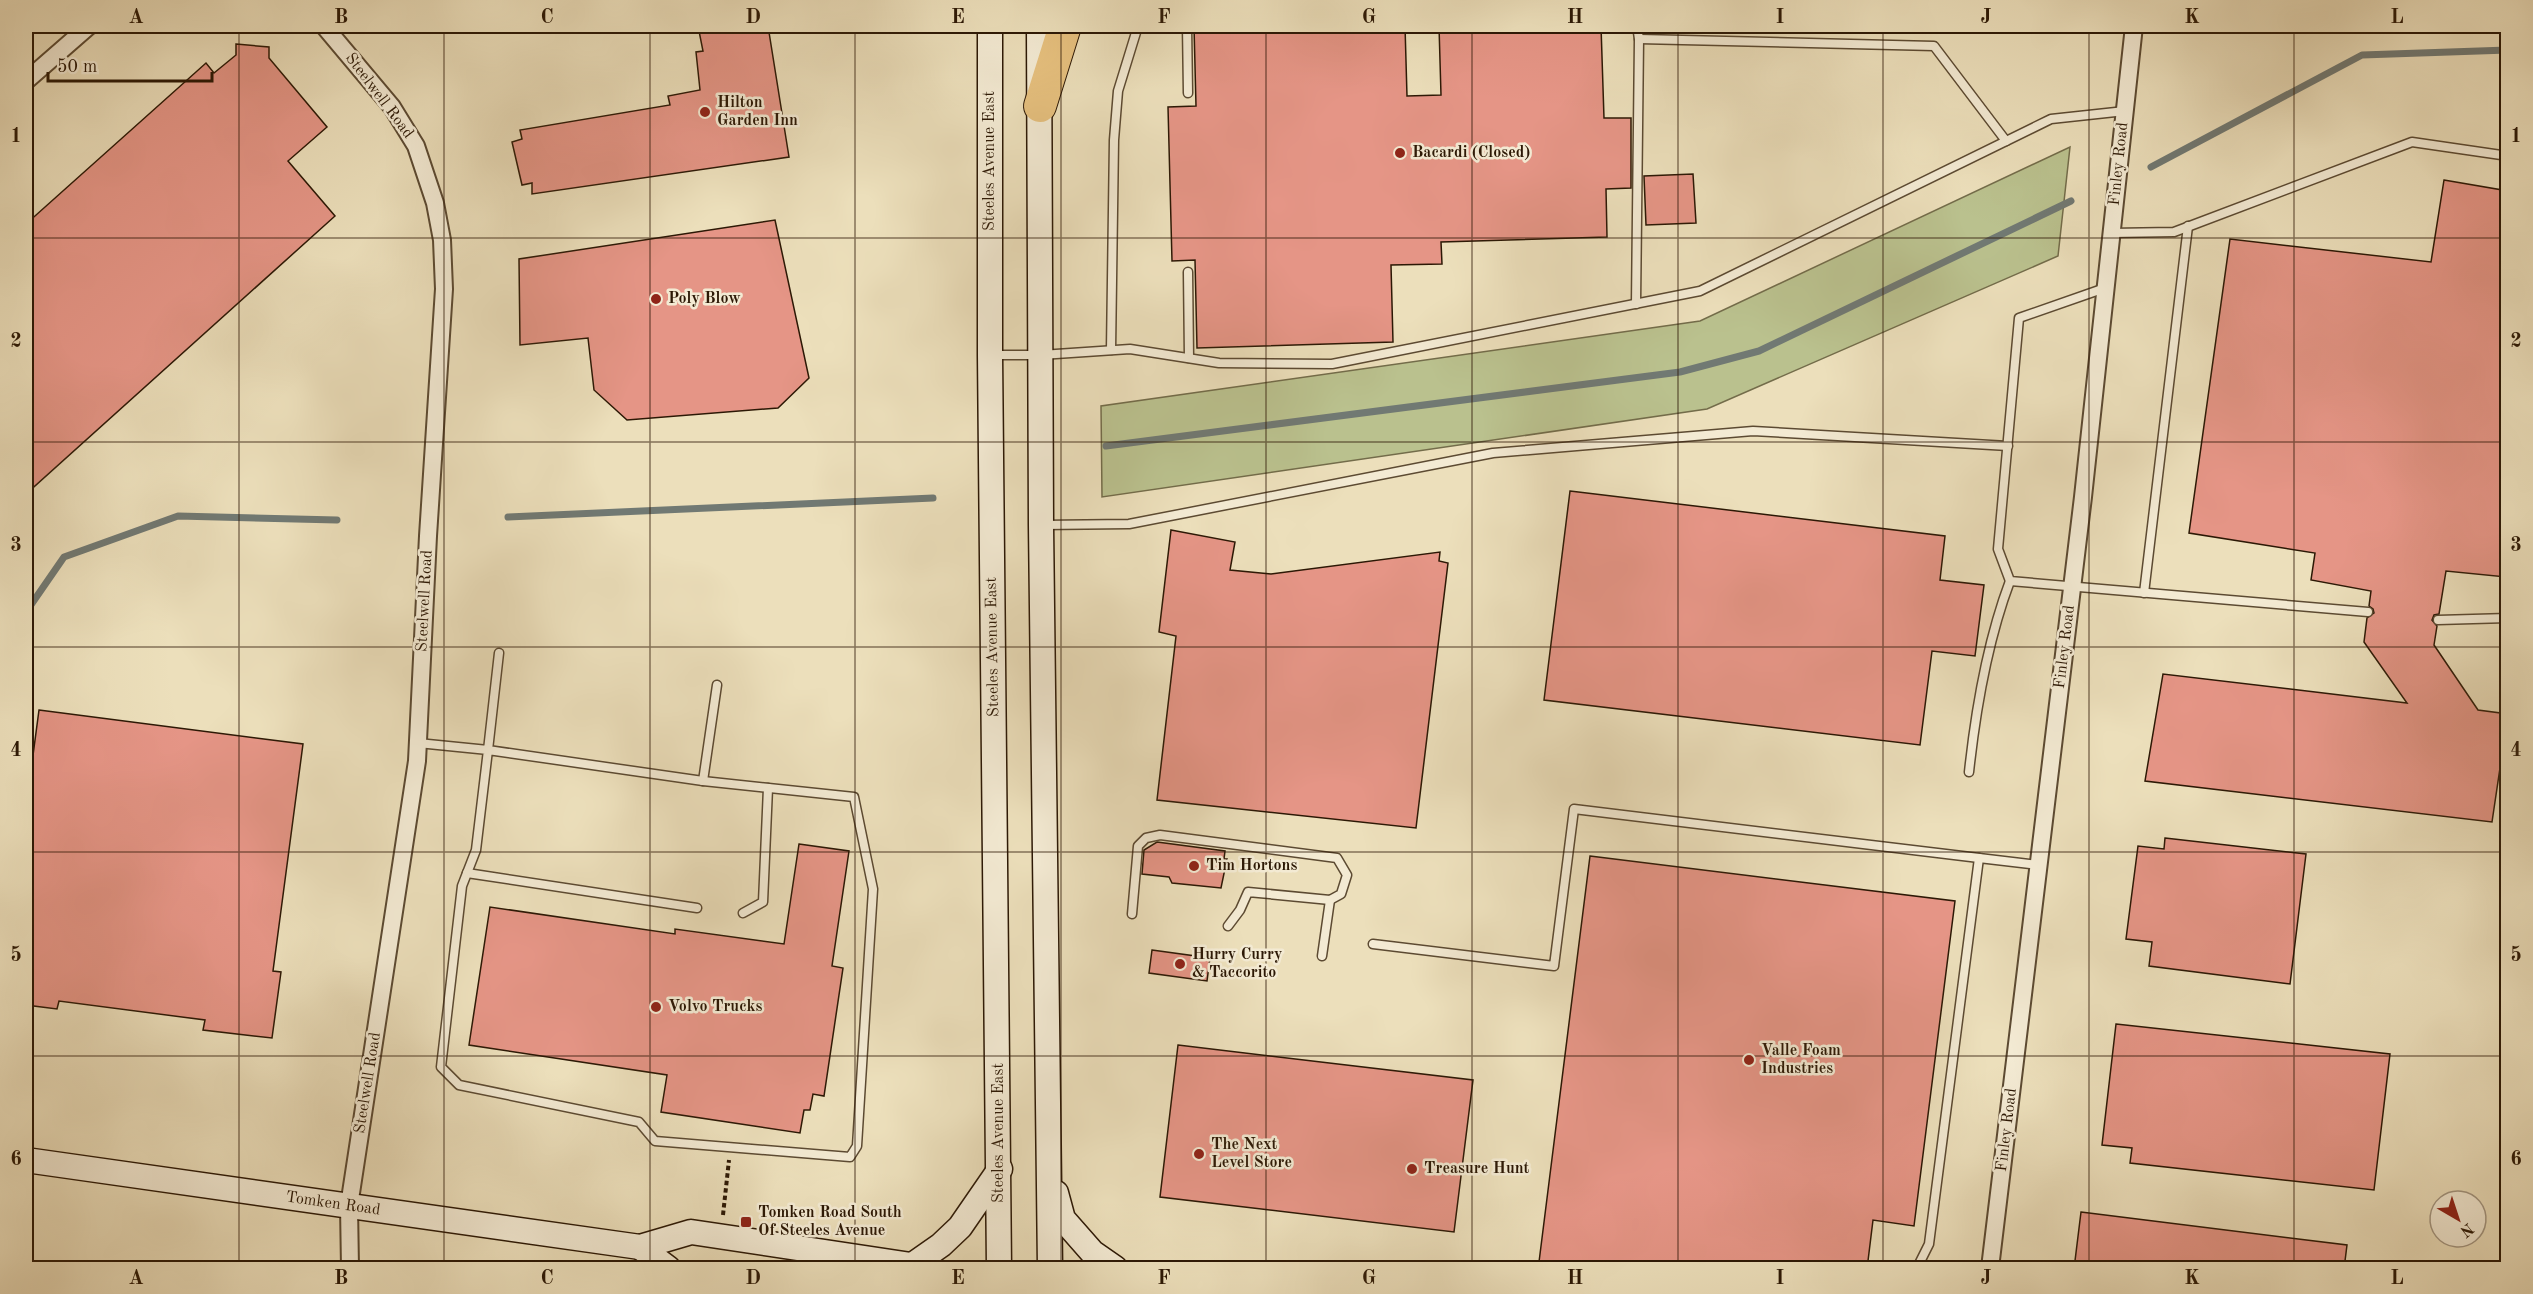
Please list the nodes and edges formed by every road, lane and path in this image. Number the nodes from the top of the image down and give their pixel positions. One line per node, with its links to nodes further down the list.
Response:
1 (89, 26): 11 (street)
2 (324, 26): 36 (street, Steelwell Road)
3 (990, 26): 23 (main road, Steeles Avenue East)
4 (1039, 26): 13 (main road)
5 (1065, 26): 13 (highway)
6 (1138, 26): 22 (lane)
7 (1187, 26): 12 (lane)
8 (1636, 26): 10 (lane)
9 (2134, 26): 14 (street, Finley Road)
10 (1639, 39): 15 (lane); 21 (lane)
11 (26, 81)
12 (1188, 93)
13 (1040, 106): 24 (main road)
14 (2125, 111): 15 (lane); 18 (street, Finley Road)
15 (2006, 141): 21 (lane)
16 (2508, 156): 17 (lane)
17 (2188, 226): 18 (lane); 30 (lane)
18 (2112, 233): 20 (street, Finley Road)
19 (1188, 272): 25 (lane)
20 (2105, 288): 26 (lane); 29 (street, Finley Road)
21 (1636, 303): 25 (lane)
22 (1111, 350): 24 (lane); 25 (lane)
23 (990, 354): 24 (lane); 54 (main road, Steeles Avenue East)
24 (1041, 355): 27 (main road)
25 (1189, 358)
26 (2008, 446): 27 (lane); 28 (lane)
27 (1041, 525): 53 (main road)
28 (2010, 581): 29 (lane); 38 (lane)
29 (2072, 586): 30 (lane); 42 (street, Finley Road)
30 (2144, 593): 31 (lane)
31 (2368, 612)
32 (2508, 618): 33 (lane)
33 (2438, 620)
34 (499, 653): 37 (lane)
35 (717, 685): 39 (lane)
36 (418, 743): 37 (lane); 55 (street, Steelwell Road)
37 (488, 750): 39 (lane); 43 (lane)
38 (1969, 772)
39 (703, 781): 40 (lane)
40 (768, 788): 46 (lane); 51 (lane)
41 (1979, 858): 42 (lane); 49 (lane); 64 (lane)
42 (2039, 865): 65 (street, Finley Road)
43 (467, 873): 45 (lane); 51 (lane)
44 (1330, 900): 47 (lane); 48 (lane); 50 (lane)
45 (698, 908)
46 (743, 913)
47 (1132, 914)
48 (1228, 926)
49 (1373, 944)
50 (1322, 956)
51 (730, 1147): 56 (path)
52 (26, 1160): 55 (main road, Tomken Road)
53 (1049, 1168): 62 (main road); 63 (main road)
54 (1000, 1169): 58 (main road); 61 (main road, Steeles Avenue East)
55 (350, 1206): 57 (main road, Tomken Road); 59 (street, Steelwell Road)
56 (721, 1237): 57 (main road, Tomken Road); 58 (main road, Tomken Road)
57 (640, 1247): 60 (main road)
58 (921, 1267)
59 (350, 1269)
60 (668, 1269)
61 (999, 1269)
62 (1050, 1269)
63 (1115, 1269)
64 (1917, 1269)
65 (1990, 1269)

